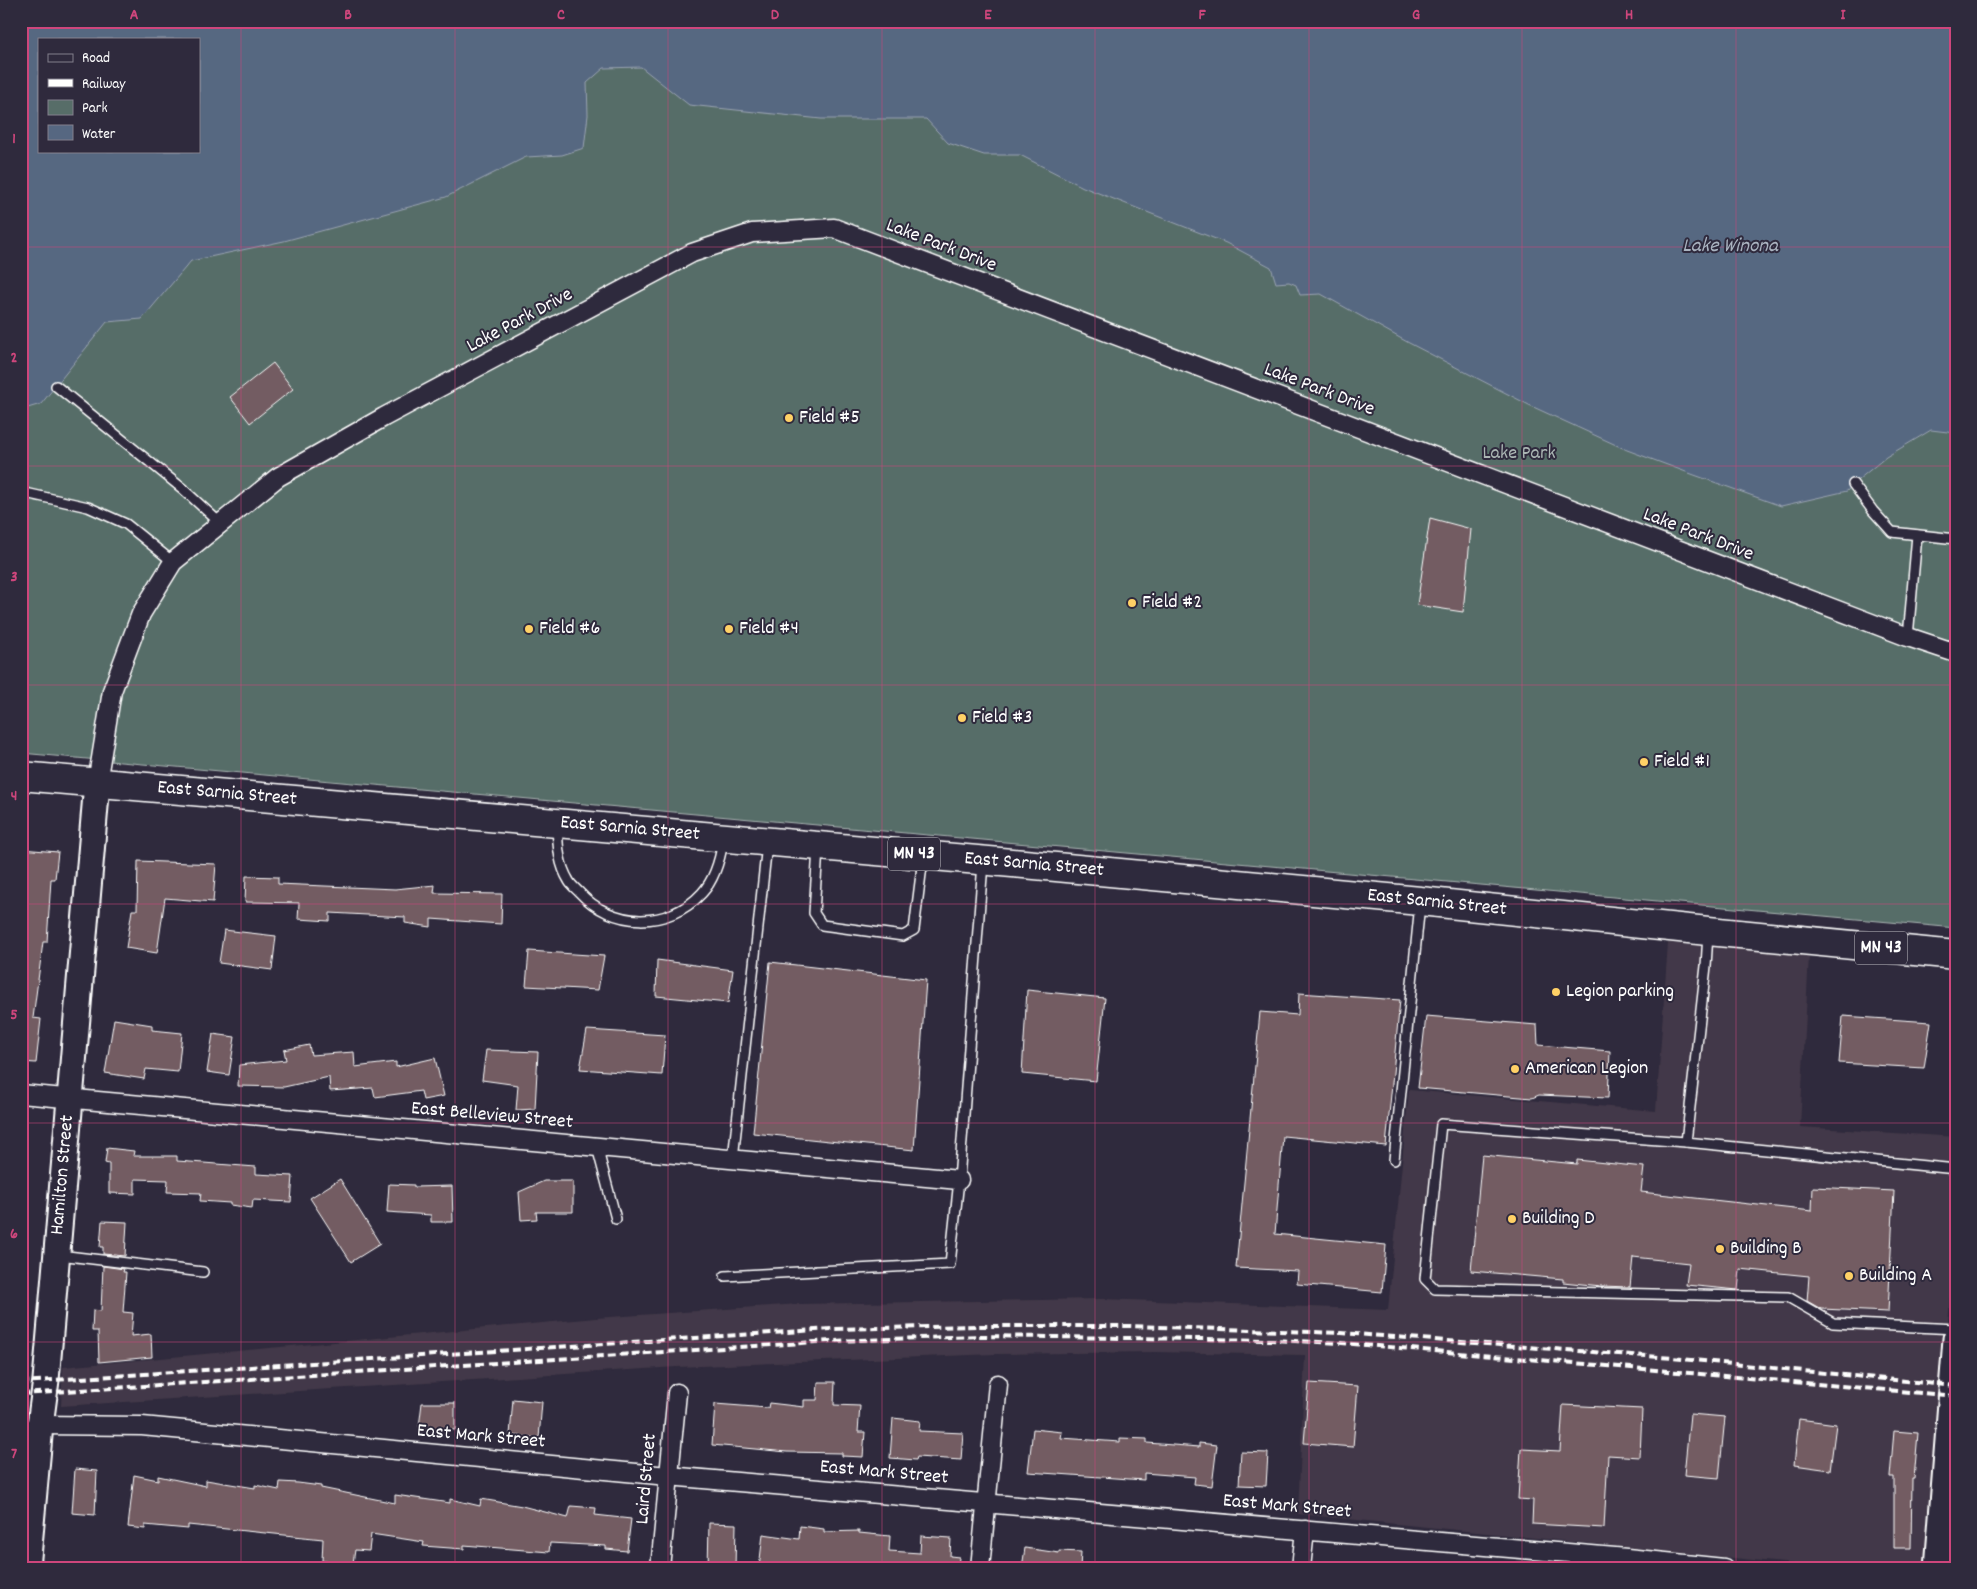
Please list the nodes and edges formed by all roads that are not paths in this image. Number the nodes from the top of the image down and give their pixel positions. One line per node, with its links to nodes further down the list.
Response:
1 (56, 386): 4 (lane)
2 (1853, 484): 5 (lane)
3 (21, 492): 7 (lane)
4 (220, 523): 7 (street, Lake Park Drive); 8 (street, Lake Park Drive)
5 (1917, 535): 6 (lane); 8 (lane)
6 (1956, 539)
7 (173, 562): 11 (street, Lake Park Drive)
8 (1908, 637): 9 (street, Lake Park Drive)
9 (1956, 654)
10 (21, 776): 11 (main road, East Sarnia Street / MN 43)
11 (97, 783): 12 (main road, East Sarnia Street / MN 43); 22 (street, Hamilton Street)
12 (557, 823): 13 (main road, East Sarnia Street / MN 43); 13 (lane)
13 (724, 837): 14 (main road, East Sarnia Street / MN 43)
14 (767, 841): 15 (main road, East Sarnia Street / MN 43); 25 (lane)
15 (818, 846): 16 (main road, East Sarnia Street / MN 43); 16 (lane)
16 (923, 855): 17 (main road, East Sarnia Street / MN 43)
17 (983, 861): 18 (main road, East Sarnia Street / MN 43); 28 (lane)
18 (1420, 901): 19 (main road, East Sarnia Street / MN 43); 26 (lane)
19 (1708, 932): 20 (main road, East Sarnia Street / MN 43); 23 (lane)
20 (1956, 955)
21 (21, 1094): 22 (street, East Belleview Street)
22 (69, 1098): 24 (street, East Belleview Street); 30 (street, Hamilton Street)
23 (1686, 1142): 27 (lane); 33 (lane)
24 (596, 1147): 25 (street, East Belleview Street); 29 (lane)
25 (733, 1159): 28 (street, East Belleview Street)
26 (1394, 1160)
27 (1956, 1169)
28 (959, 1180): 32 (lane)
29 (616, 1219)
30 (56, 1254): 31 (lane); 37 (street, Hamilton Street)
31 (203, 1272)
32 (725, 1276)
33 (1956, 1329)
34 (1956, 1339): 47 (street)
35 (998, 1384): 39 (street)
36 (677, 1393): 38 (street, Laird Street)
37 (36, 1437): 38 (street, East Mark Street); 42 (street, Hamilton Street)
38 (668, 1476): 39 (street, East Mark Street); 43 (street, Laird Street)
39 (986, 1503): 40 (street, East Mark Street); 44 (street)
40 (1305, 1530): 41 (street, East Mark Street); 45 (street)
41 (1626, 1563): 46 (street, East Mark Street)
42 (27, 1568)
43 (660, 1568)
44 (980, 1568)
45 (1302, 1568)
46 (1724, 1568)
47 (1938, 1568)

